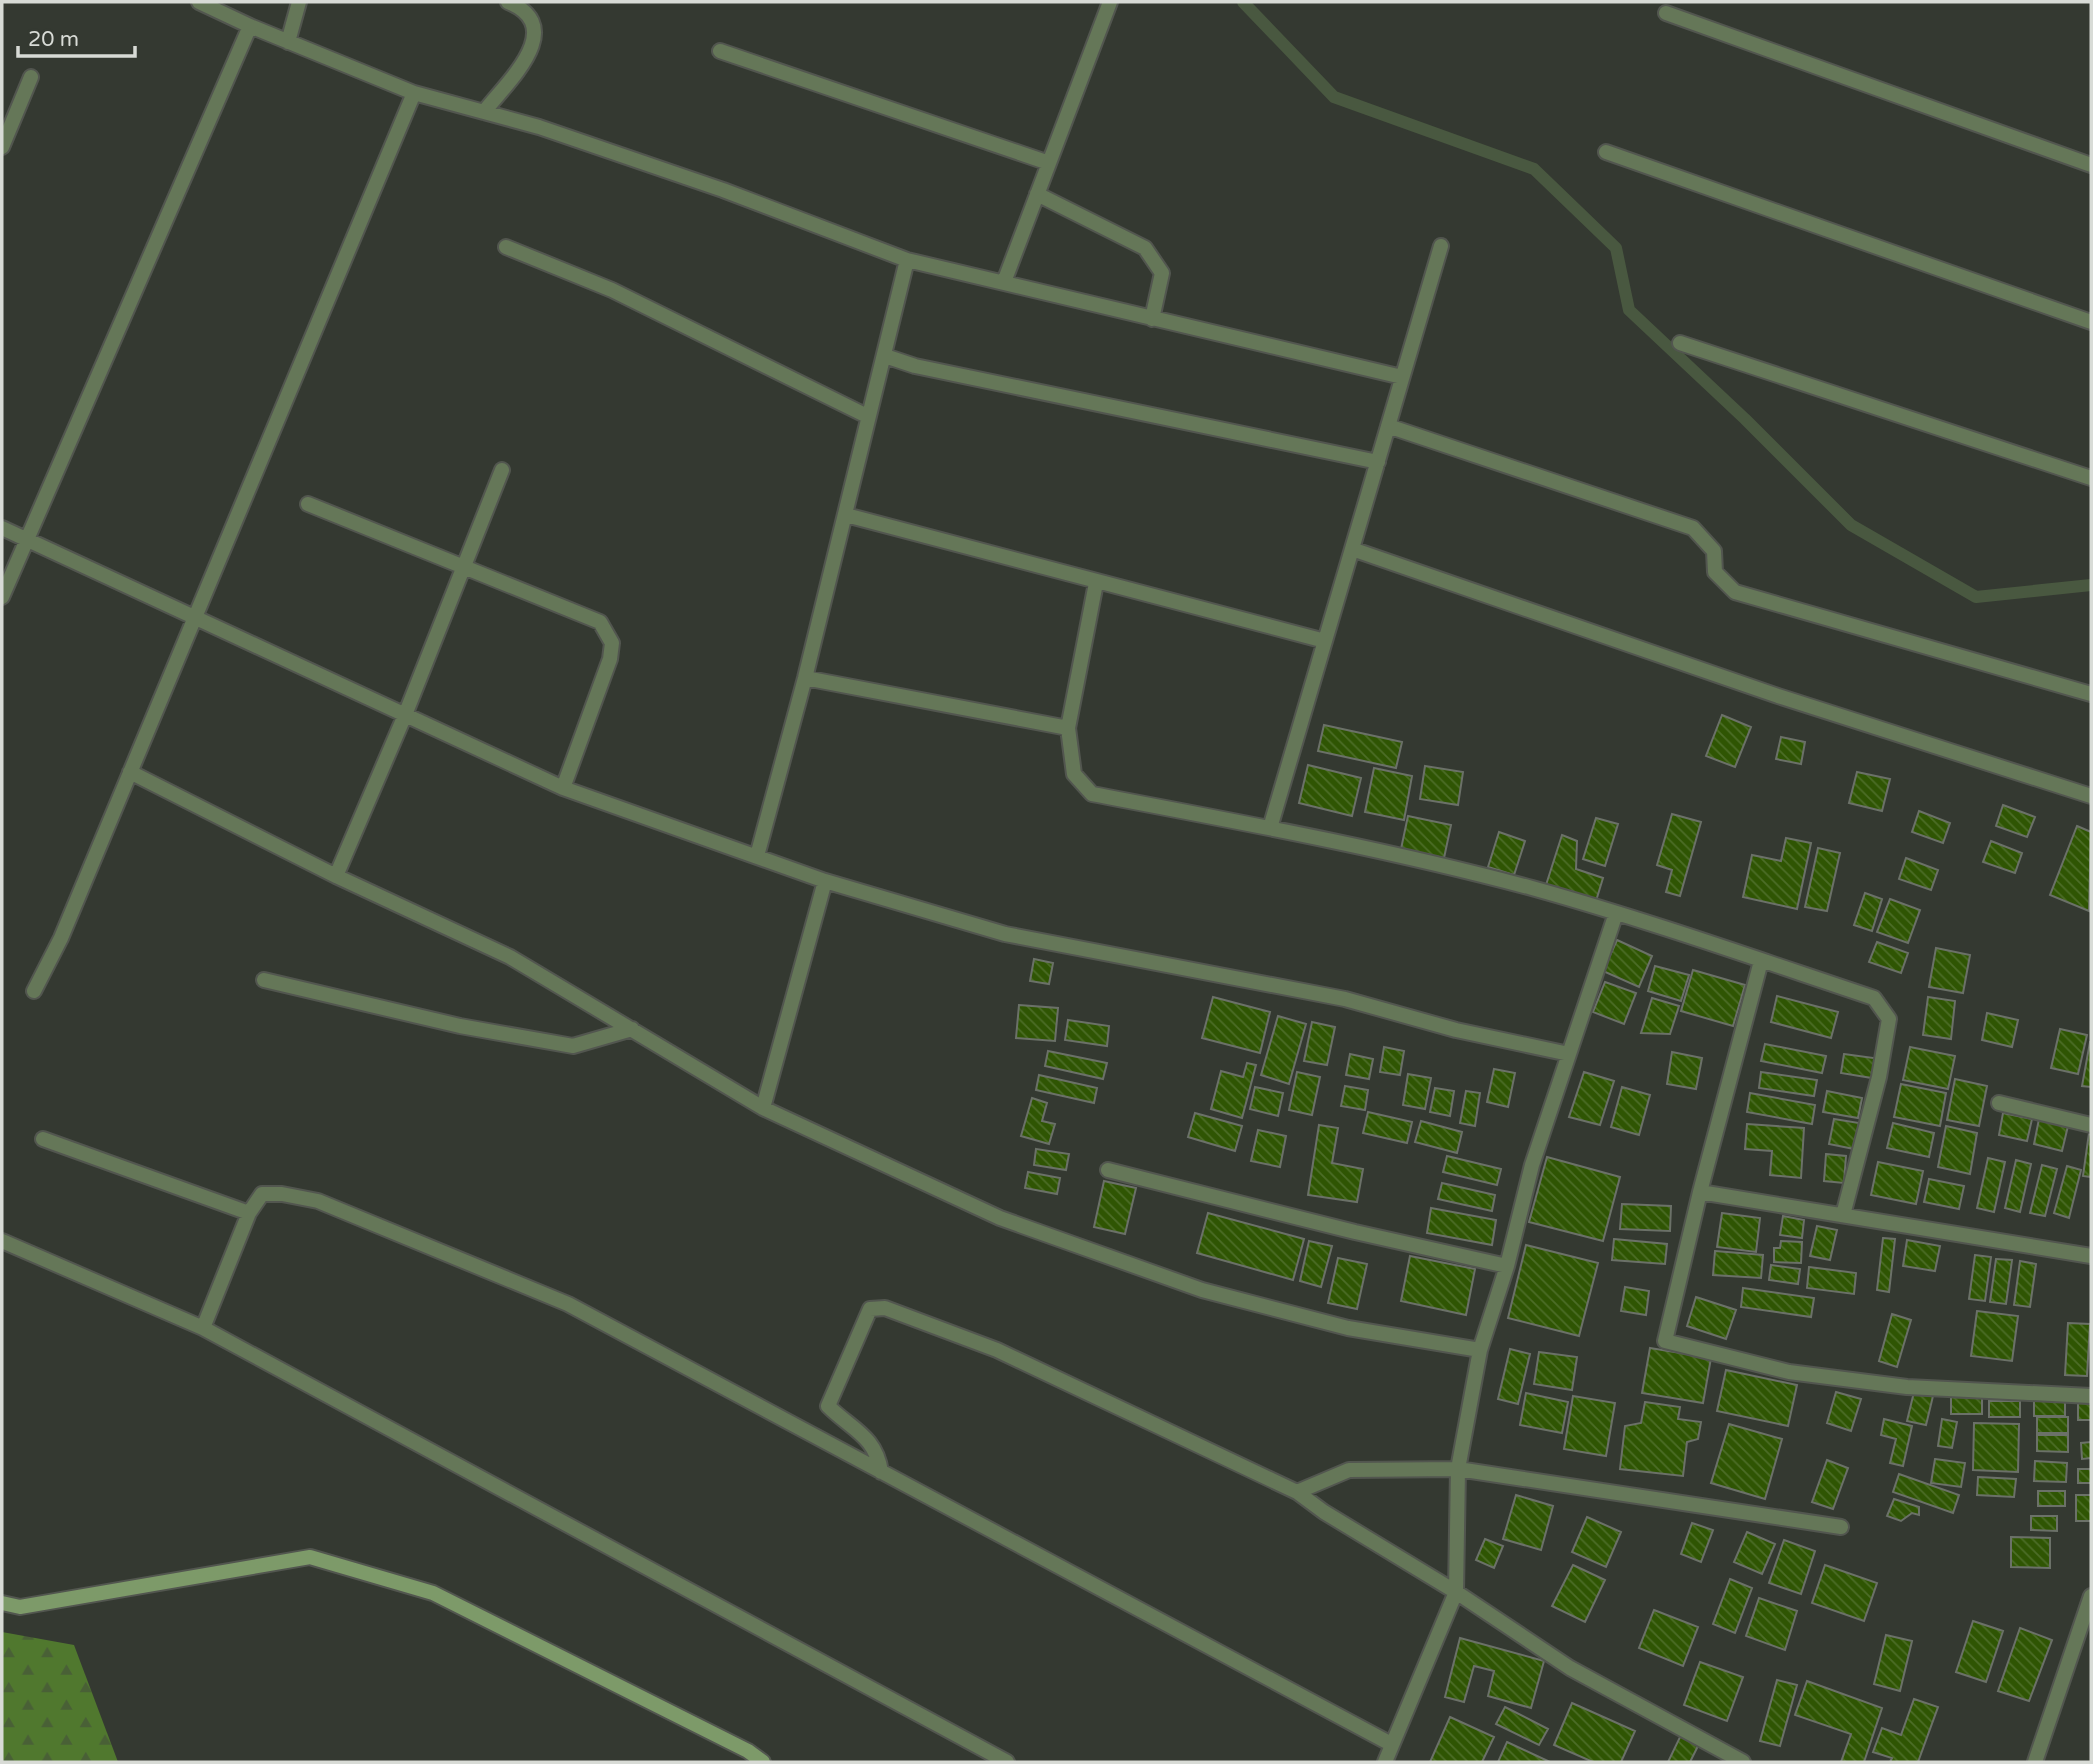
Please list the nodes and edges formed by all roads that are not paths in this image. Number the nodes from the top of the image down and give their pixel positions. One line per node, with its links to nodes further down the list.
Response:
1 (199, 2): 6 (street)
2 (299, 2): 7 (street)
3 (508, 2): 11 (street)
4 (1110, 2): 14 (street)
5 (1666, 13): 15 (street)
6 (250, 26): 7 (street); 34 (street)
7 (288, 41): 10 (street)
8 (720, 51): 14 (street)
9 (32, 77): 12 (street)
10 (414, 93): 11 (street); 39 (street)
11 (484, 112): 19 (street)
12 (2, 147)
13 (1606, 152): 22 (street)
14 (1049, 163): 16 (street)
15 (2091, 165)
16 (1037, 194): 20 (street); 21 (street)
17 (1441, 246): 25 (street)
18 (506, 247): 26 (street)
19 (907, 260): 20 (street); 24 (street)
20 (1004, 282): 21 (street)
21 (1152, 319): 25 (street)
22 (2091, 321)
23 (1679, 343): 30 (street)
24 (885, 356): 26 (street); 28 (street)
25 (1402, 377): 27 (street)
26 (867, 415): 32 (street)
27 (1388, 426): 28 (street); 42 (street)
28 (1378, 462): 35 (street)
29 (502, 470): 36 (street)
30 (2091, 478)
31 (308, 504): 36 (street)
32 (846, 515): 37 (street); 41 (street)
33 (2, 528): 34 (street)
34 (27, 541): 38 (street); 39 (street)
35 (1352, 549): 40 (street); 47 (street)
36 (465, 567): 43 (street); 46 (street)
37 (1096, 583): 40 (street); 44 (street)
38 (2, 597)
39 (195, 616): 43 (street); 45 (street)
40 (1325, 641): 48 (street)
41 (805, 678): 44 (street); 49 (street)
42 (2091, 694)
43 (405, 715): 46 (street); 50 (street)
44 (1068, 728): 48 (street)
45 (130, 772): 50 (street); 55 (street)
46 (564, 788): 49 (street)
47 (2091, 796)
48 (1270, 828): 52 (street)
49 (757, 856): 51 (street)
50 (337, 876): 56 (street)
51 (825, 881): 57 (street); 59 (street)
52 (1616, 913): 53 (street); 57 (street)
53 (1762, 961): 63 (street); 65 (street)
54 (264, 980): 56 (street)
55 (34, 990)
56 (632, 1030): 59 (street)
57 (1569, 1054): 68 (street)
58 (1999, 1103): 60 (street)
59 (763, 1108): 70 (street)
60 (2091, 1125)
61 (43, 1139): 64 (street)
62 (1108, 1170): 68 (street)
63 (1700, 1192): 65 (street); 71 (street)
64 (249, 1213): 69 (street); 73 (street)
65 (1843, 1215): 67 (street)
66 (2, 1241): 69 (street)
67 (2091, 1256)
68 (1507, 1266): 70 (street)
69 (203, 1328): 81 (street)
70 (1480, 1350): 72 (street)
71 (2091, 1395)
72 (1458, 1469): 74 (street); 75 (street); 76 (street)
73 (881, 1472): 74 (street); 79 (street)
74 (1297, 1492): 76 (street)
75 (1841, 1527)
76 (1457, 1592): 79 (street); 83 (street)
77 (2091, 1596): 84 (street)
78 (2, 1603): 80 (street)
79 (1391, 1744): 82 (street)
80 (763, 1762)
81 (1007, 1762)
82 (1385, 1762)
83 (1743, 1762)
84 (2035, 1762)

